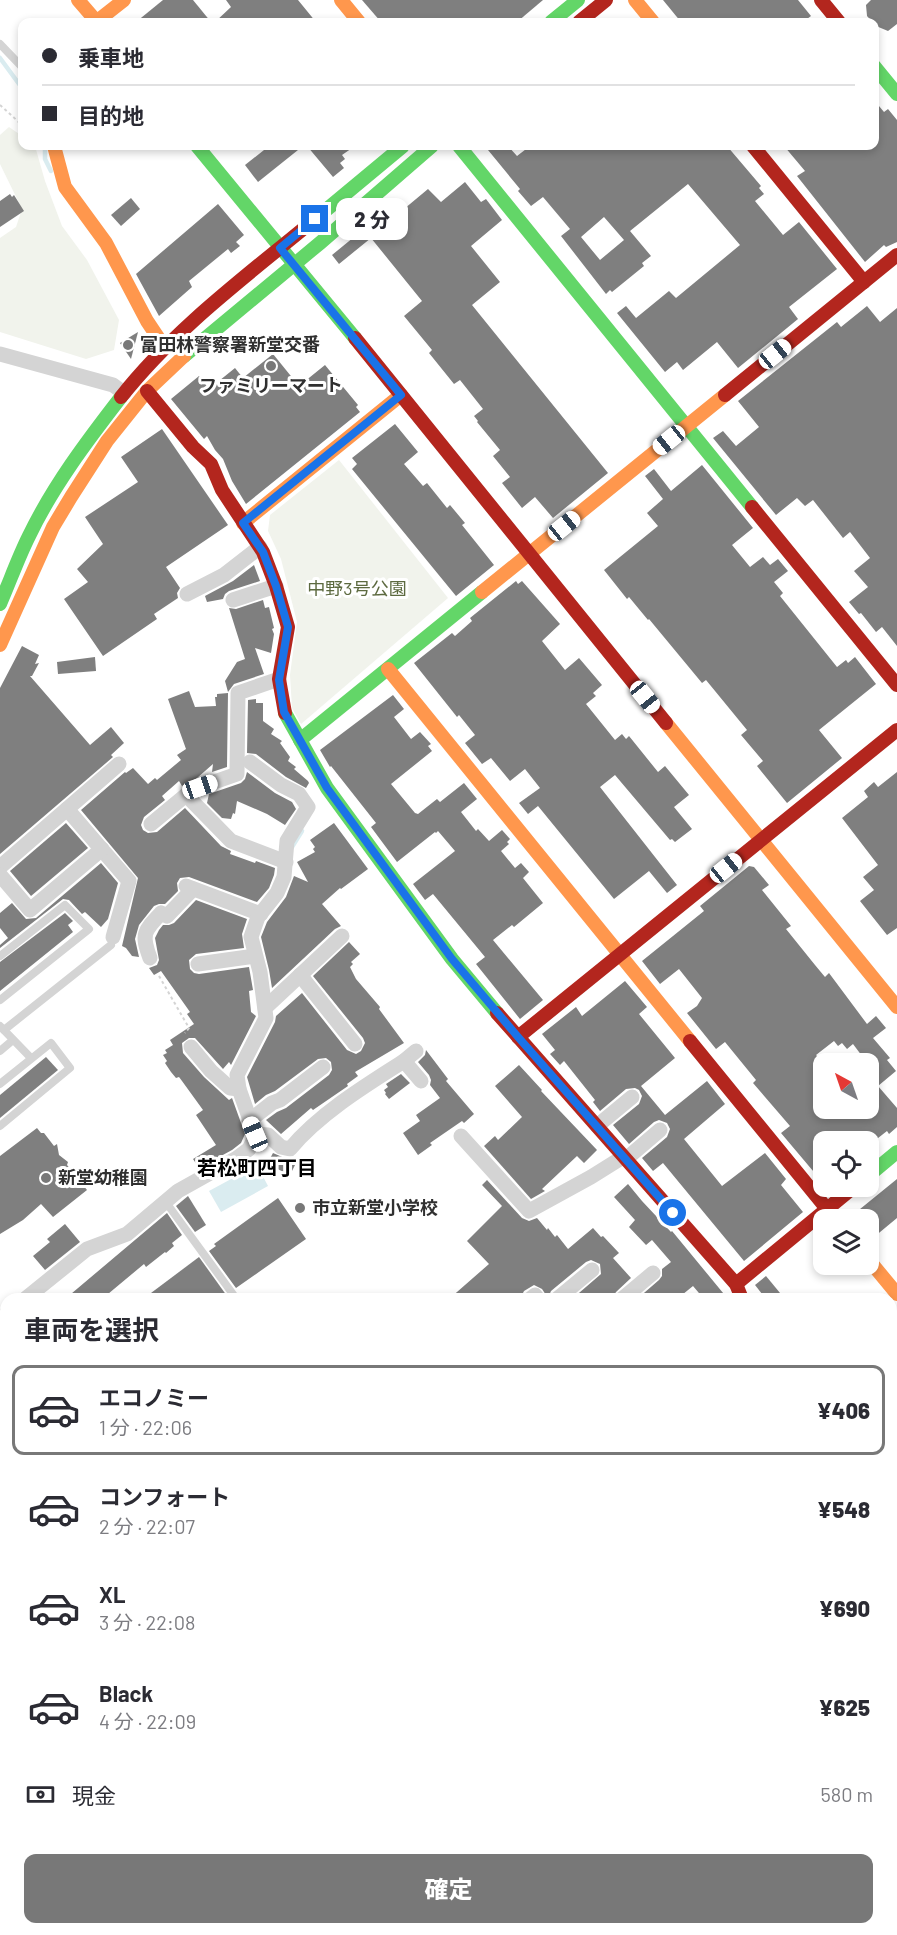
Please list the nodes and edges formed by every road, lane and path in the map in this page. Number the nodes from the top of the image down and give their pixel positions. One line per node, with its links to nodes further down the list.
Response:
1 (78, 0): 8 (street)
2 (124, 0): 9 (street)
3 (341, 0): 10 (street)
4 (578, 0): 11 (street)
5 (606, 0): 12 (street)
6 (635, 0): 13 (street)
7 (821, 0): 14 (street)
8 (93, 18)
9 (101, 18)
10 (356, 18)
11 (556, 18)
12 (584, 18)
13 (650, 18)
14 (836, 18)
15 (0, 44): 16 (lane)
16 (18, 64)
17 (879, 72): 18 (street)
18 (897, 94)
19 (0, 105): 20 (path)
20 (18, 121)
21 (55, 150): 31 (street)
22 (200, 150): 27 (street)
23 (398, 150): 27 (street)
24 (427, 150): 29 (street)
25 (462, 150): 36 (street)
26 (756, 150): 30 (street)
27 (280, 248): 29 (street); 31 (street)
28 (897, 255): 30 (street)
29 (294, 264): 33 (street); 35 (street)
30 (864, 282): 36 (street)
31 (165, 348): 34 (street)
32 (0, 354): 34 (street)
33 (147, 391): 37 (street); 44 (street)
34 (124, 393): 43 (street)
35 (401, 395): 37 (street); 39 (street)
36 (687, 426): 39 (street); 47 (street)
37 (243, 523): 38 (street)
38 (260, 547): 40 (street); 41 (street)
39 (529, 554): 45 (street); 55 (street)
40 (276, 586): 42 (street); 46 (street)
41 (187, 594)
42 (233, 600)
43 (0, 604)
44 (0, 645)
45 (388, 669): 49 (street); 63 (street)
46 (279, 680): 49 (street); 52 (street)
47 (897, 685)
48 (897, 730): 55 (street)
49 (300, 740): 74 (street)
50 (250, 762): 57 (street)
51 (119, 764): 53 (street)
52 (186, 795): 54 (street); 57 (street)
53 (67, 809): 56 (street); 58 (street)
54 (151, 824)
55 (761, 840): 63 (street); 71 (street)
56 (102, 849): 59 (street); 62 (street)
57 (286, 862): 60 (street)
58 (0, 867)
59 (0, 875)
60 (261, 914): 65 (street); 66 (street)
61 (342, 936): 68 (street)
62 (112, 941): 73 (lane)
63 (620, 954): 74 (street); 97 (street)
64 (0, 956): 70 (lane)
65 (255, 956): 67 (street); 72 (street)
66 (150, 958)
67 (198, 964)
68 (300, 975): 72 (street); 76 (street)
69 (159, 976): 77 (path)
70 (0, 1000)
71 (897, 1007)
72 (265, 1008): 85 (street)
73 (2, 1028): 75 (lane)
74 (518, 1037): 88 (street)
75 (14, 1040): 78 (lane); 80 (lane)
76 (355, 1044)
77 (191, 1047): 85 (street)
78 (0, 1051)
79 (416, 1051): 81 (street)
80 (31, 1058): 84 (lane); 87 (lane)
81 (404, 1061): 83 (street); 89 (street)
82 (323, 1067): 89 (street)
83 (421, 1081)
84 (0, 1084)
85 (239, 1089): 89 (street)
86 (632, 1097): 88 (street)
87 (0, 1126)
88 (597, 1126): 93 (street)
89 (252, 1127): 96 (street)
90 (660, 1130): 93 (street)
91 (482, 1136): 93 (street)
92 (897, 1152): 94 (street)
93 (620, 1160): 103 (street)
94 (879, 1167)
95 (846, 1197): 98 (street)
96 (165, 1201): 104 (street); 105 (lane)
97 (828, 1209)
98 (836, 1209)
99 (813, 1228): 103 (street)
100 (592, 1270): 106 (street)
101 (879, 1272): 109 (street)
102 (653, 1274): 107 (street)
103 (736, 1284): 108 (street)
104 (32, 1293)
105 (234, 1293)
106 (564, 1293)
107 (629, 1293)
108 (740, 1293)
109 (896, 1293)

